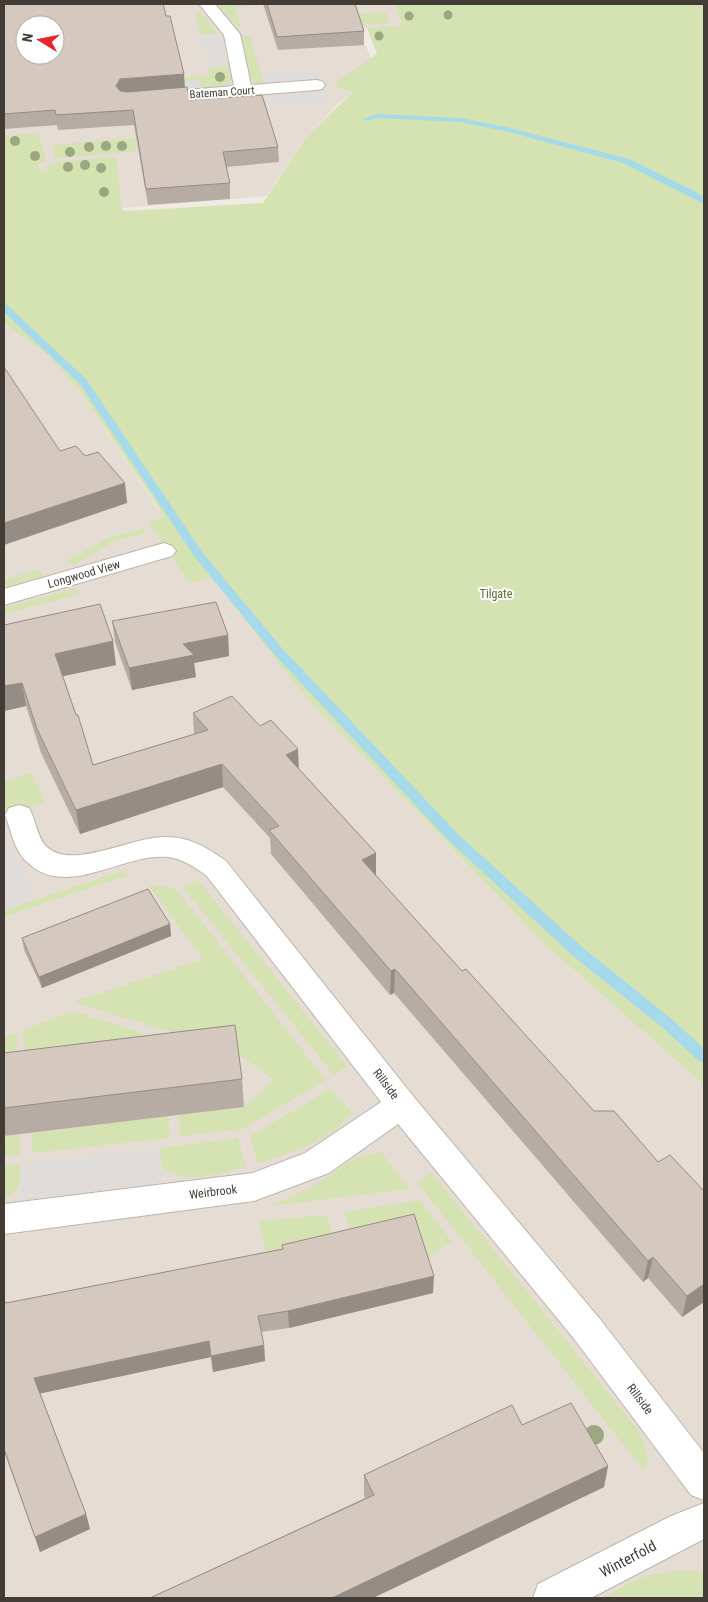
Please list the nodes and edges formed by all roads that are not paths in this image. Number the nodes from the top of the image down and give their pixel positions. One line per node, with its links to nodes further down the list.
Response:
1 (207, 4): 3 (street)
2 (316, 85): 3 (street, Bateman Court)
3 (244, 91): 4 (street, Bateman Court)
4 (132, 99)
5 (164, 551): 6 (street, Longwood View)
6 (4, 597)
7 (19, 815): 8 (street, Rillside)
8 (402, 1105): 9 (street, Weirbrook); 10 (street, Rillside)
9 (4, 1219)
10 (704, 1482)
11 (704, 1521): 12 (street, Winterfold)
12 (552, 1598)

